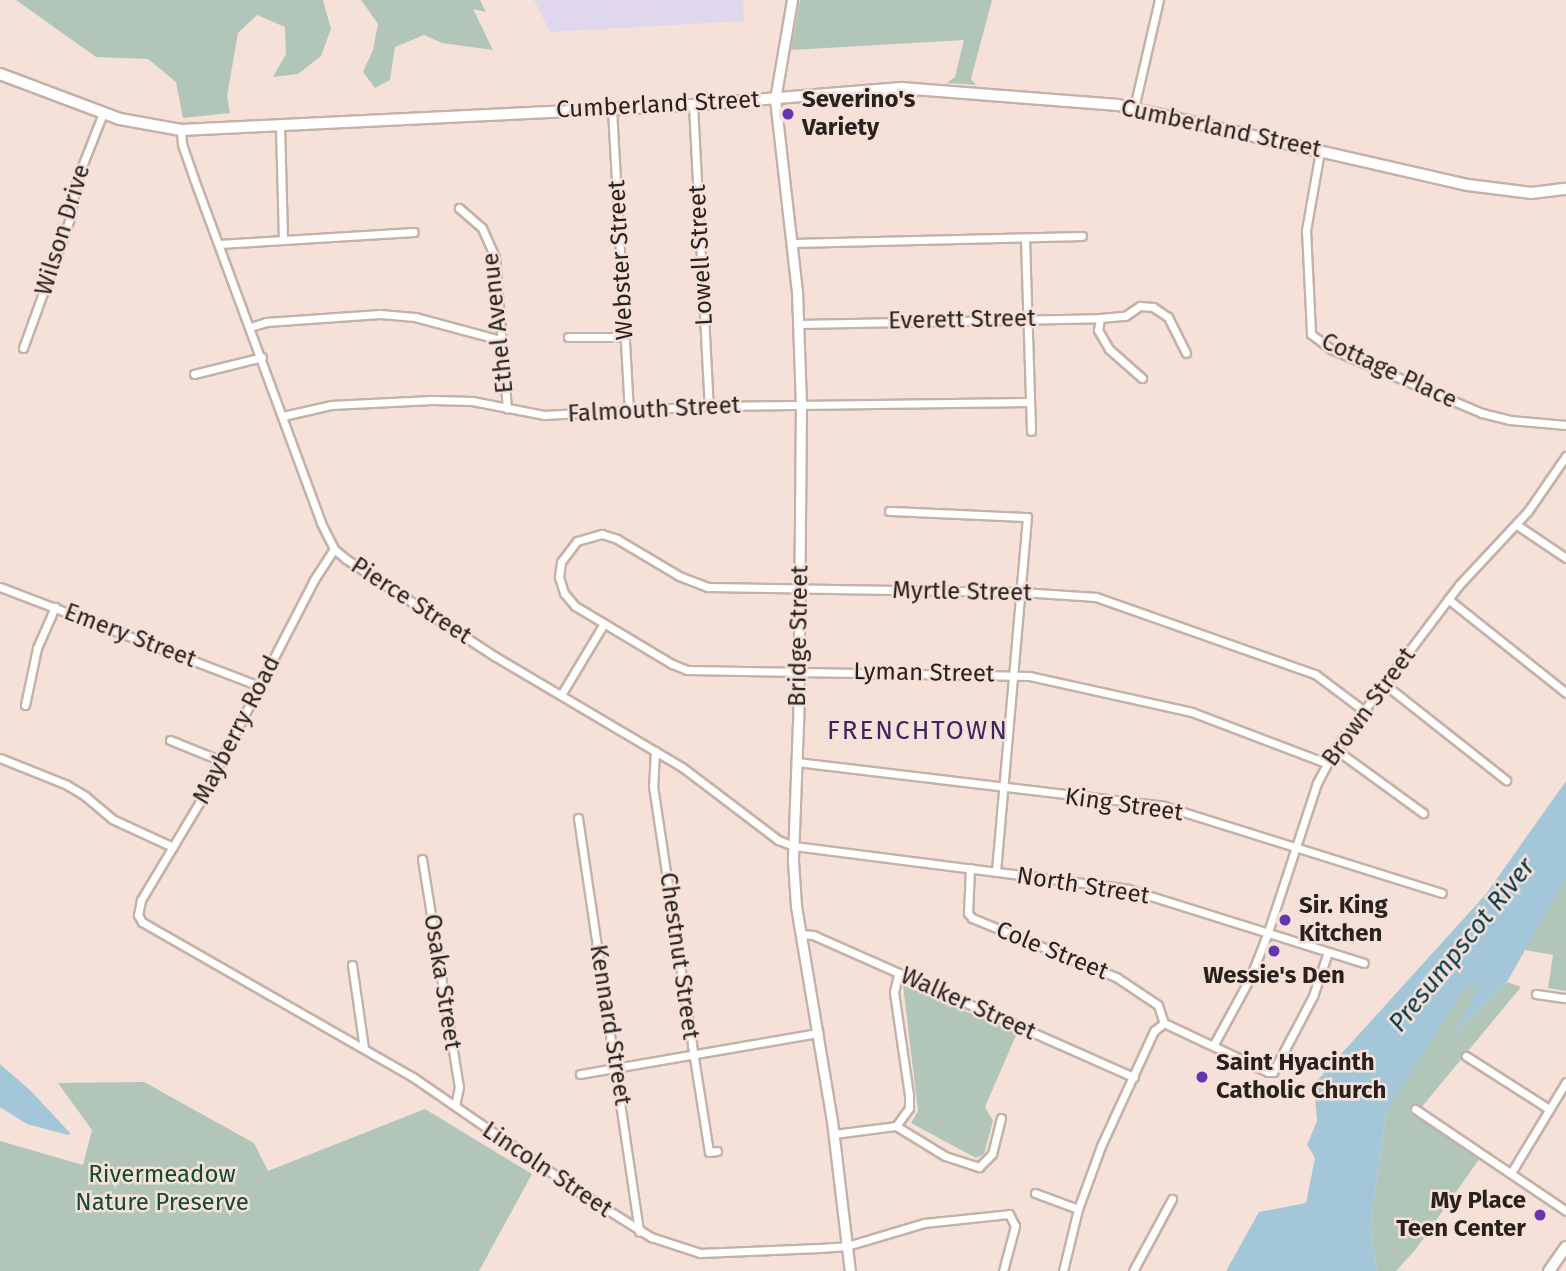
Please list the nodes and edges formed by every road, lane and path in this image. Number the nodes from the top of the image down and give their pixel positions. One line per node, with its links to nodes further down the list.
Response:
1 (792, 0): 4 (street, Bridge Street)
2 (1159, 0): 7 (street)
3 (0, 74): 8 (main road, Cumberland Street)
4 (775, 99): 5 (main road, Cumberland Street); 7 (main road, Cumberland Street); 18 (street, Bridge Street)
5 (693, 105): 6 (main road, Cumberland Street); 34 (street, Lowell Street)
6 (612, 108): 9 (main road, Cumberland Street); 25 (street, Webster Street)
7 (1134, 108): 11 (main road, Cumberland Street)
8 (103, 113): 10 (main road, Cumberland Street); 27 (street, Wilson Drive)
9 (280, 125): 10 (main road, Cumberland Street); 17 (street)
10 (181, 130): 19 (street, Pierce Street)
11 (1320, 150): 12 (main road, Cumberland Street); 38 (street, Cottage Place)
12 (1566, 189)
13 (459, 208): 26 (street, Ethel Avenue)
14 (414, 232): 17 (street)
15 (1082, 236): 16 (street)
16 (1025, 239): 18 (street); 21 (street)
17 (283, 240): 19 (street)
18 (793, 243): 22 (street, Bridge Street)
19 (219, 244): 23 (street, Pierce Street)
20 (1100, 318): 21 (street, Everett Street); 28 (street, Everett Street); 31 (street)
21 (1026, 319): 22 (street, Everett Street); 32 (street)
22 (798, 324): 33 (street, Bridge Street)
23 (250, 327): 26 (street); 29 (street, Pierce Street)
24 (568, 337): 25 (street)
25 (624, 337): 36 (street, Webster Street)
26 (500, 340): 35 (street, Ethel Avenue)
27 (23, 348)
28 (1186, 353)
29 (261, 357): 30 (street); 37 (street, Pierce Street)
30 (194, 374)
31 (1142, 378)
32 (1028, 402): 33 (street, Falmouth Street); 39 (street)
33 (801, 404): 34 (street, Falmouth Street); 47 (street, Bridge Street)
34 (709, 406): 36 (street, Falmouth Street)
35 (507, 409): 36 (street, Falmouth Street); 37 (street, Falmouth Street)
36 (629, 411)
37 (283, 416): 43 (street, Pierce Street)
38 (1566, 425)
39 (1031, 431)
40 (1566, 456): 42 (street, Brown Street)
41 (889, 512): 48 (street)
42 (1517, 525): 44 (street); 49 (street, Brown Street)
43 (334, 549): 55 (street, Mayberry Road); 57 (street, Pierce Street)
44 (1566, 558)
45 (561, 562): 47 (street, Myrtle Street); 51 (street, Lyman Street)
46 (0, 587): 50 (street, Emery Street)
47 (800, 590): 48 (street, Myrtle Street); 52 (street, Bridge Street)
48 (1022, 592): 53 (street); 59 (street, Myrtle Street)
49 (1448, 599): 54 (street, Brown Street); 56 (street)
50 (55, 607): 55 (street, Emery Street); 58 (street)
51 (603, 625): 52 (street, Lyman Street); 57 (street)
52 (798, 670): 53 (street, Lyman Street); 65 (street, Bridge Street)
53 (1014, 674): 66 (street, Lyman Street); 68 (street)
54 (1383, 684): 59 (street, Brown Street); 67 (street)
55 (259, 686): 64 (street, Mayberry Road)
56 (1566, 693)
57 (561, 695): 62 (street, Pierce Street)
58 (25, 705)
59 (1363, 710): 61 (street, Brown Street)
60 (170, 740): 64 (street)
61 (1335, 749): 66 (street, Brown Street); 69 (street)
62 (655, 751): 71 (street, Pierce Street); 91 (street, Chestnut Street)
63 (0, 758): 73 (street)
64 (222, 761): 73 (street, Mayberry Road)
65 (796, 762): 68 (street, King Street); 71 (street, Bridge Street)
66 (1326, 763): 72 (street, Brown Street)
67 (1506, 780)
68 (1004, 788): 72 (street, King Street); 76 (street)
69 (1423, 813)
70 (578, 818): 93 (street, Kennard Street)
71 (794, 846): 75 (street, North Street); 80 (street, Bridge Street)
72 (1296, 846): 77 (street, King Street); 79 (street, Brown Street)
73 (173, 847): 78 (street, Mayberry Road)
74 (422, 859): 97 (street, Osaka Street)
75 (970, 868): 76 (street, North Street); 87 (street, Cole Street)
76 (996, 872): 79 (street, North Street)
77 (1442, 893)
78 (139, 910): 90 (street, Lincoln Street)
79 (1268, 933): 81 (street, North Street); 89 (street, Brown Street)
80 (801, 934): 84 (street, Walker Street); 88 (street, Bridge Street)
81 (1328, 952): 82 (street, North Street); 89 (street)
82 (1364, 963)
83 (352, 965): 90 (street)
84 (898, 974): 95 (street, Walker Street); 101 (street)
85 (1536, 994): 86 (street)
86 (1566, 998)
87 (1164, 1023): 89 (street); 95 (street)
88 (818, 1033): 91 (street); 102 (street, Bridge Street)
89 (1213, 1044)
90 (364, 1048): 97 (street, Lincoln Street)
91 (695, 1056): 93 (street); 103 (street, Chestnut Street)
92 (1466, 1056): 98 (street)
93 (617, 1069): 94 (street); 109 (street, Kennard Street)
94 (580, 1074)
95 (1134, 1077): 107 (street)
96 (1566, 1082): 98 (street)
97 (455, 1105): 109 (street, Lincoln Street)
98 (1549, 1109): 104 (street)
99 (1415, 1110): 104 (street)
100 (1001, 1118): 101 (street)
101 (896, 1126): 102 (street)
102 (834, 1134): 110 (street, Bridge Street)
103 (717, 1151)
104 (1511, 1173): 108 (street)
105 (1035, 1193): 107 (street)
106 (1172, 1199): 116 (street)
107 (1078, 1209): 115 (street)
108 (1566, 1211)
109 (639, 1232): 110 (street, Lincoln Street)
110 (847, 1246): 113 (street, Bridge Street); 114 (street, Lincoln Street)
111 (1566, 1247): 112 (main road)
112 (1553, 1269)
113 (850, 1271)
114 (1003, 1271)
115 (1063, 1271)
116 (1133, 1271)

